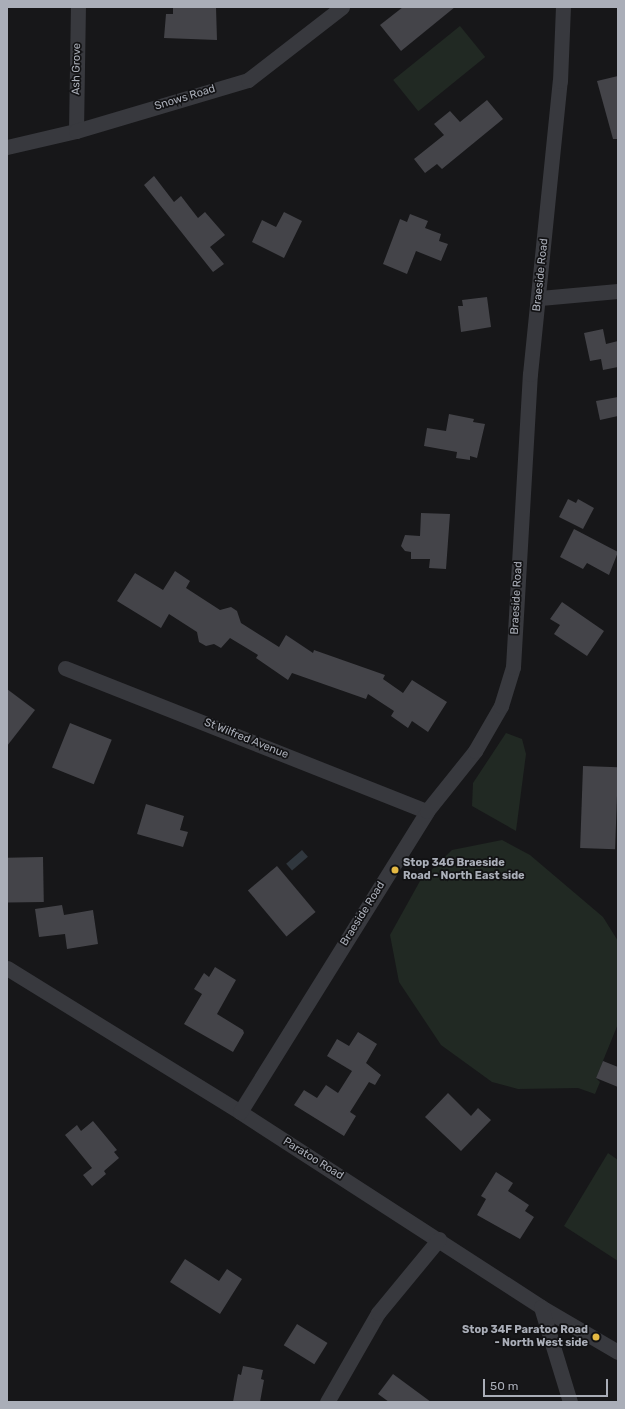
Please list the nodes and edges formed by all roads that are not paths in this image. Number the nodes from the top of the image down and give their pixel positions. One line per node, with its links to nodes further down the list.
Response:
1 (78, 7): 4 (street, Ash Grove)
2 (342, 7): 4 (street, Snows Road)
3 (563, 7): 7 (street, Braeside Road)
4 (76, 131): 5 (street, Snows Road)
5 (7, 148)
6 (618, 291): 7 (street)
7 (540, 298): 9 (street, Braeside Road)
8 (65, 668): 9 (street, St Wilfred Avenue)
9 (427, 811): 11 (street, Braeside Road)
10 (7, 968): 11 (street, Paratoo Road)
11 (240, 1112): 12 (street, Paratoo Road)
12 (439, 1239): 13 (street, Paratoo Road); 15 (street)
13 (541, 1307): 14 (street, Paratoo Road); 16 (street)
14 (618, 1352)
15 (327, 1402)
16 (570, 1402)

